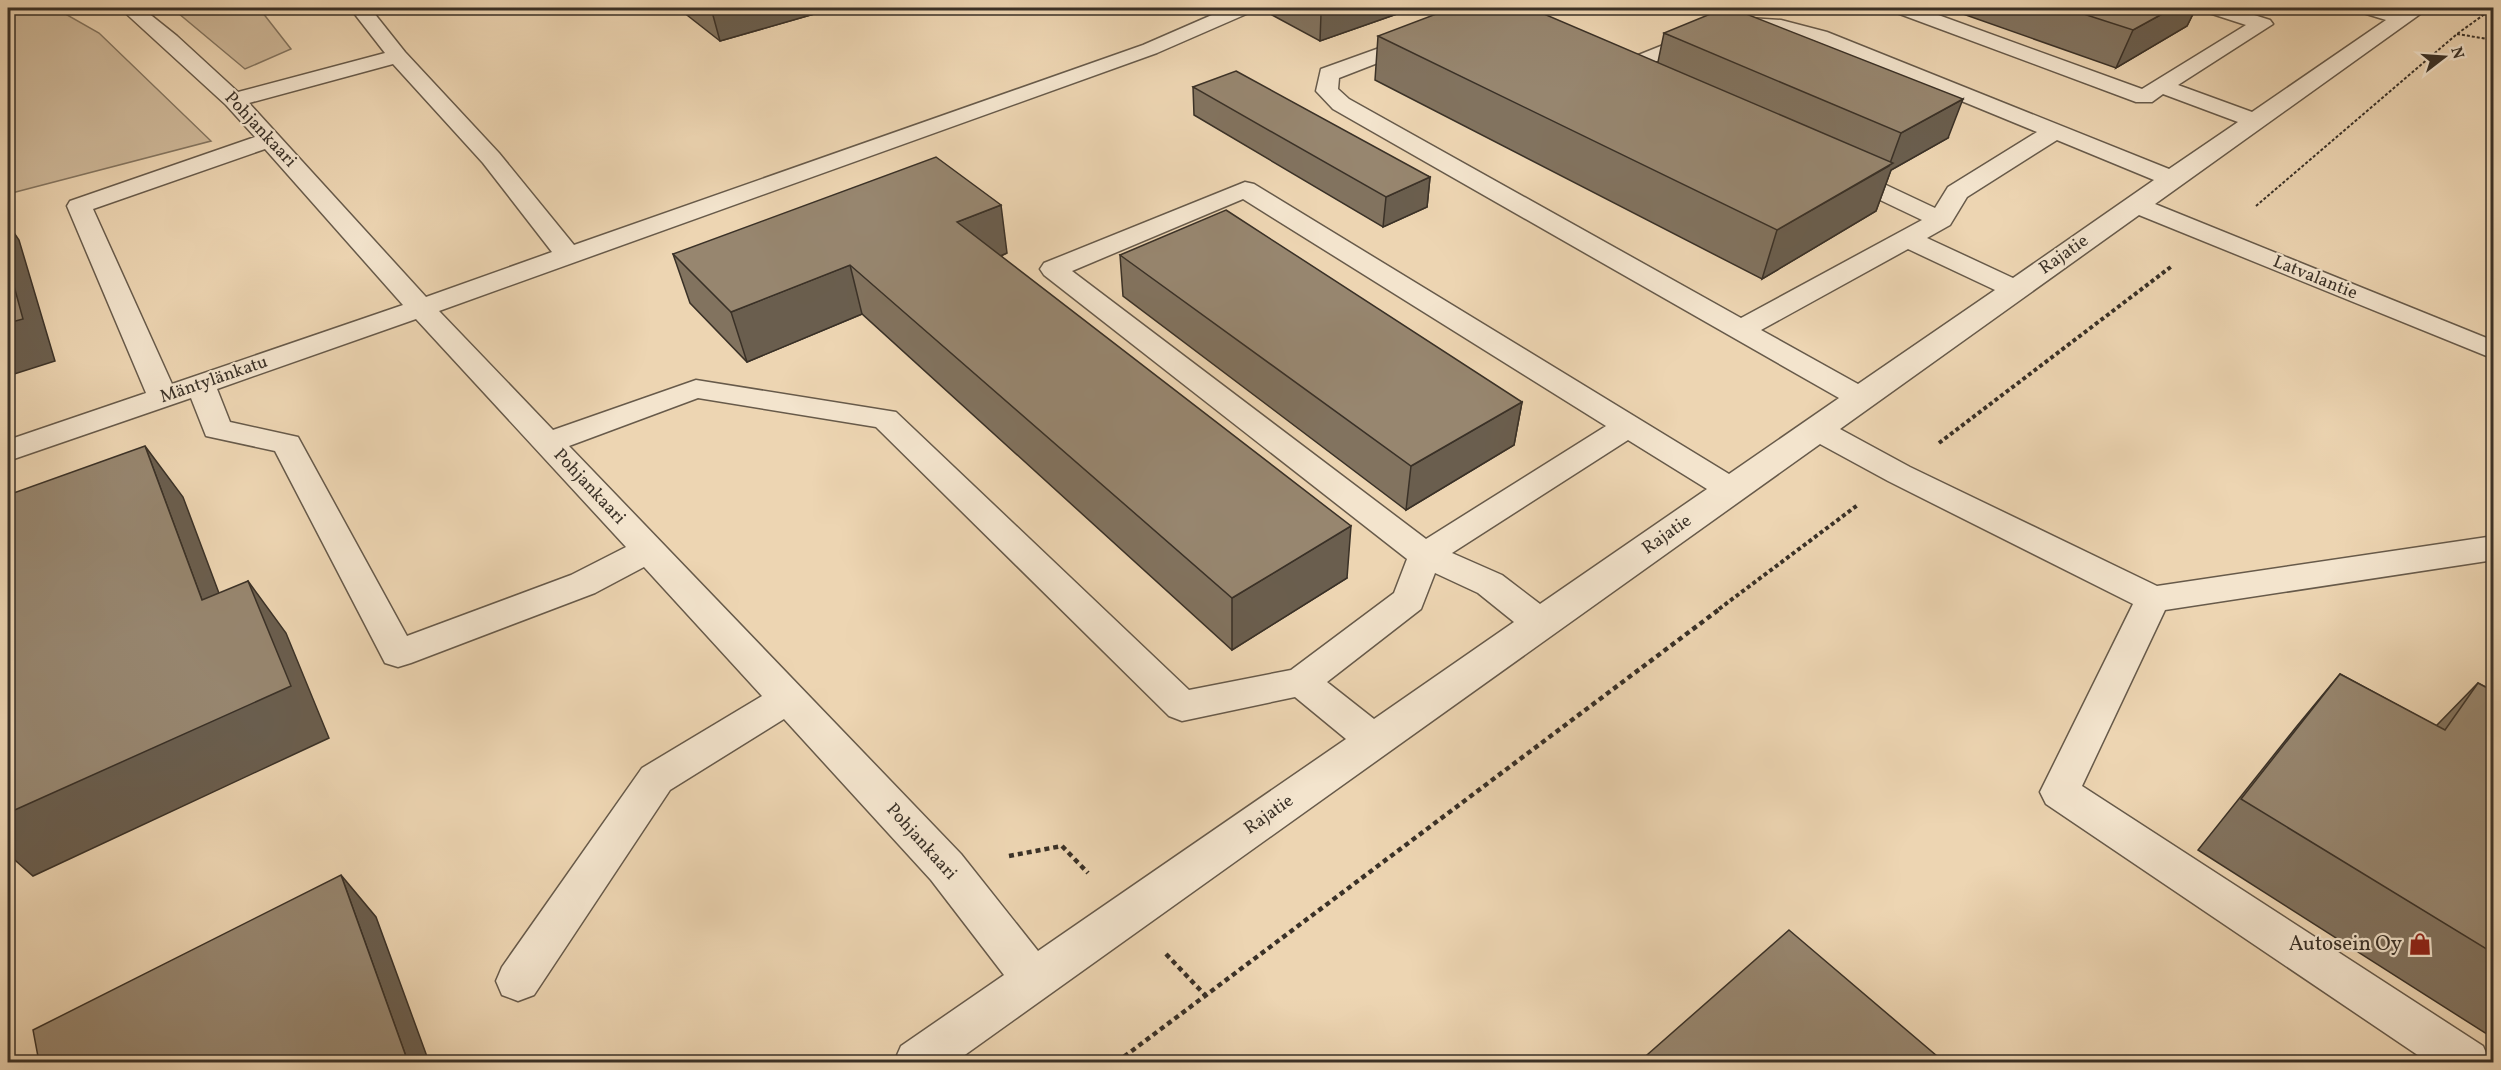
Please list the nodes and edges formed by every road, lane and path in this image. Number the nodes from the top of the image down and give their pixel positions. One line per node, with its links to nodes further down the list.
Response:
1 (130, 8): 15 (street, Pohjankaari)
2 (360, 8): 10 (street)
3 (1244, 8): 25 (street, Mäntylänkatu)
4 (2219, 8): 14 (street)
5 (2367, 8): 8 (street)
6 (2493, 8): 23 (path)
7 (1904, 9): 14 (street)
8 (2409, 13): 16 (street, Rajatie)
9 (1436, 34): 28 (street)
10 (398, 56): 15 (street); 25 (street)
11 (1603, 59): 12 (street)
12 (1624, 69): 13 (street); 17 (street)
13 (1656, 85)
14 (2161, 86): 16 (street)
15 (234, 100): 18 (street, Pohjankaari)
16 (2255, 121): 20 (street, Rajatie)
17 (2054, 132): 20 (street); 22 (street)
18 (271, 140): 27 (street, Pohjankaari); 31 (street)
19 (1825, 165): 22 (street)
20 (2172, 179): 21 (street, Rajatie)
21 (2136, 205): 23 (street, Latvalantie); 26 (street, Rajatie)
22 (1941, 220): 24 (street)
23 (2214, 236): 29 (street, Latvalantie); 37 (path)
24 (1905, 238): 26 (street); 28 (street)
25 (568, 255): 27 (street, Mäntylänkatu)
26 (2016, 289): 32 (street, Rajatie)
27 (421, 308): 30 (street, Mäntylänkatu); 35 (street, Pohjankaari)
28 (1742, 329): 32 (street)
29 (2493, 351)
30 (201, 384): 31 (street, Mäntylänkatu); 40 (street)
31 (163, 398): 36 (street, Mäntylänkatu)
32 (1861, 398): 34 (street, Rajatie)
33 (1627, 427): 38 (street); 41 (street); 41 (street)
34 (1817, 429): 37 (street); 38 (street, Rajatie)
35 (547, 443): 40 (street, Pohjankaari); 44 (street)
36 (8, 451)
37 (1899, 474): 42 (street); 50 (path)
38 (1731, 490): 43 (street, Rajatie)
39 (2493, 548): 42 (street)
40 (649, 550): 45 (street, Pohjankaari)
41 (1425, 555): 43 (street); 44 (street)
42 (2153, 599): 51 (street)
43 (1541, 624): 46 (street, Rajatie)
44 (1301, 682): 46 (street)
45 (787, 699): 47 (street, Pohjankaari); 48 (street)
46 (1375, 741): 47 (street, Rajatie)
47 (1034, 980): 49 (street, Rajatie)
48 (518, 981)
49 (917, 1062)
50 (1117, 1062)
51 (2467, 1062)

